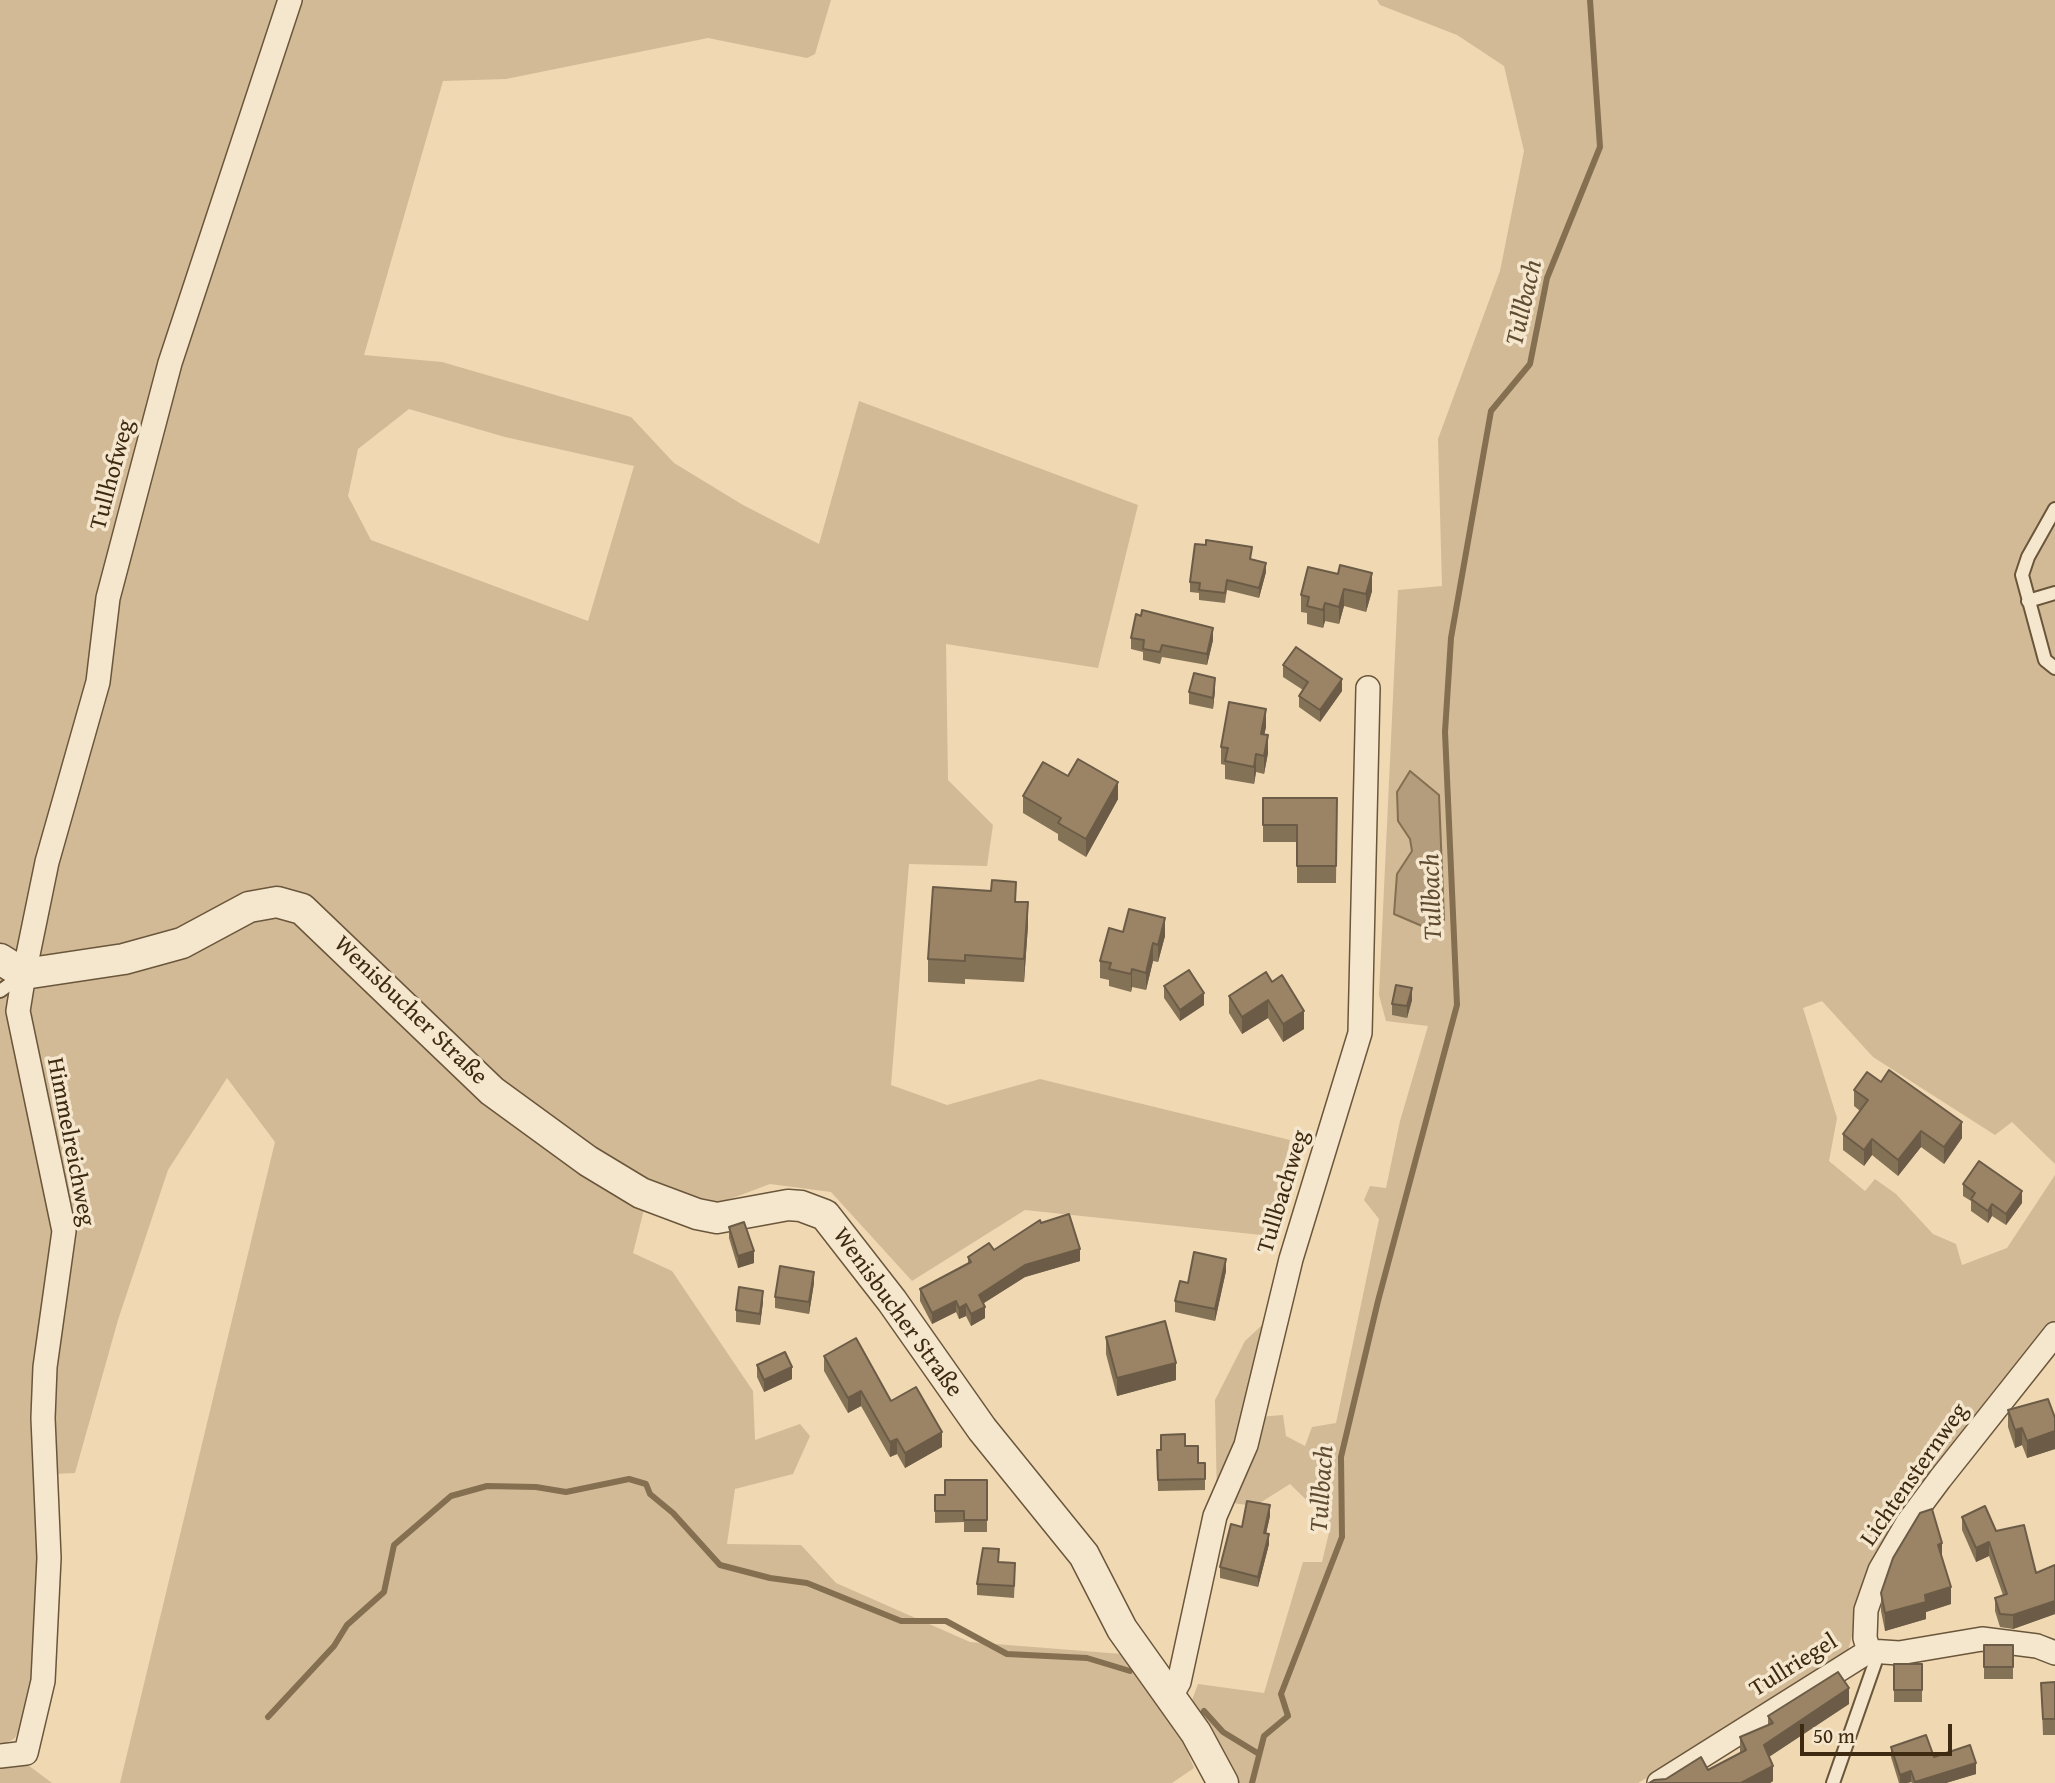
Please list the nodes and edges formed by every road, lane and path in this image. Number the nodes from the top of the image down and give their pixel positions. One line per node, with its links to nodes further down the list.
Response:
1 (290, 0): 7 (street, Tullhofweg)
2 (2055, 509): 4 (lane)
3 (2055, 593): 4 (lane)
4 (2028, 601): 5 (lane)
5 (2055, 668)
6 (1368, 688): 12 (street, Tullbachweg)
7 (12, 966): 8 (lane); 12 (street, Wenisbucher Straße); 13 (street, Himmelreichweg)
8 (0, 991)
9 (2055, 1334): 10 (street, Lichtensternweg)
10 (1869, 1651): 11 (street, Tullriegel); 15 (street, Tullriegel); 16 (lane, Lichtensternweg)
11 (2055, 1653)
12 (1170, 1698): 14 (street, Wenisbucher Straße)
13 (0, 1756)
14 (1223, 1783)
15 (1659, 1783)
16 (1833, 1783)

